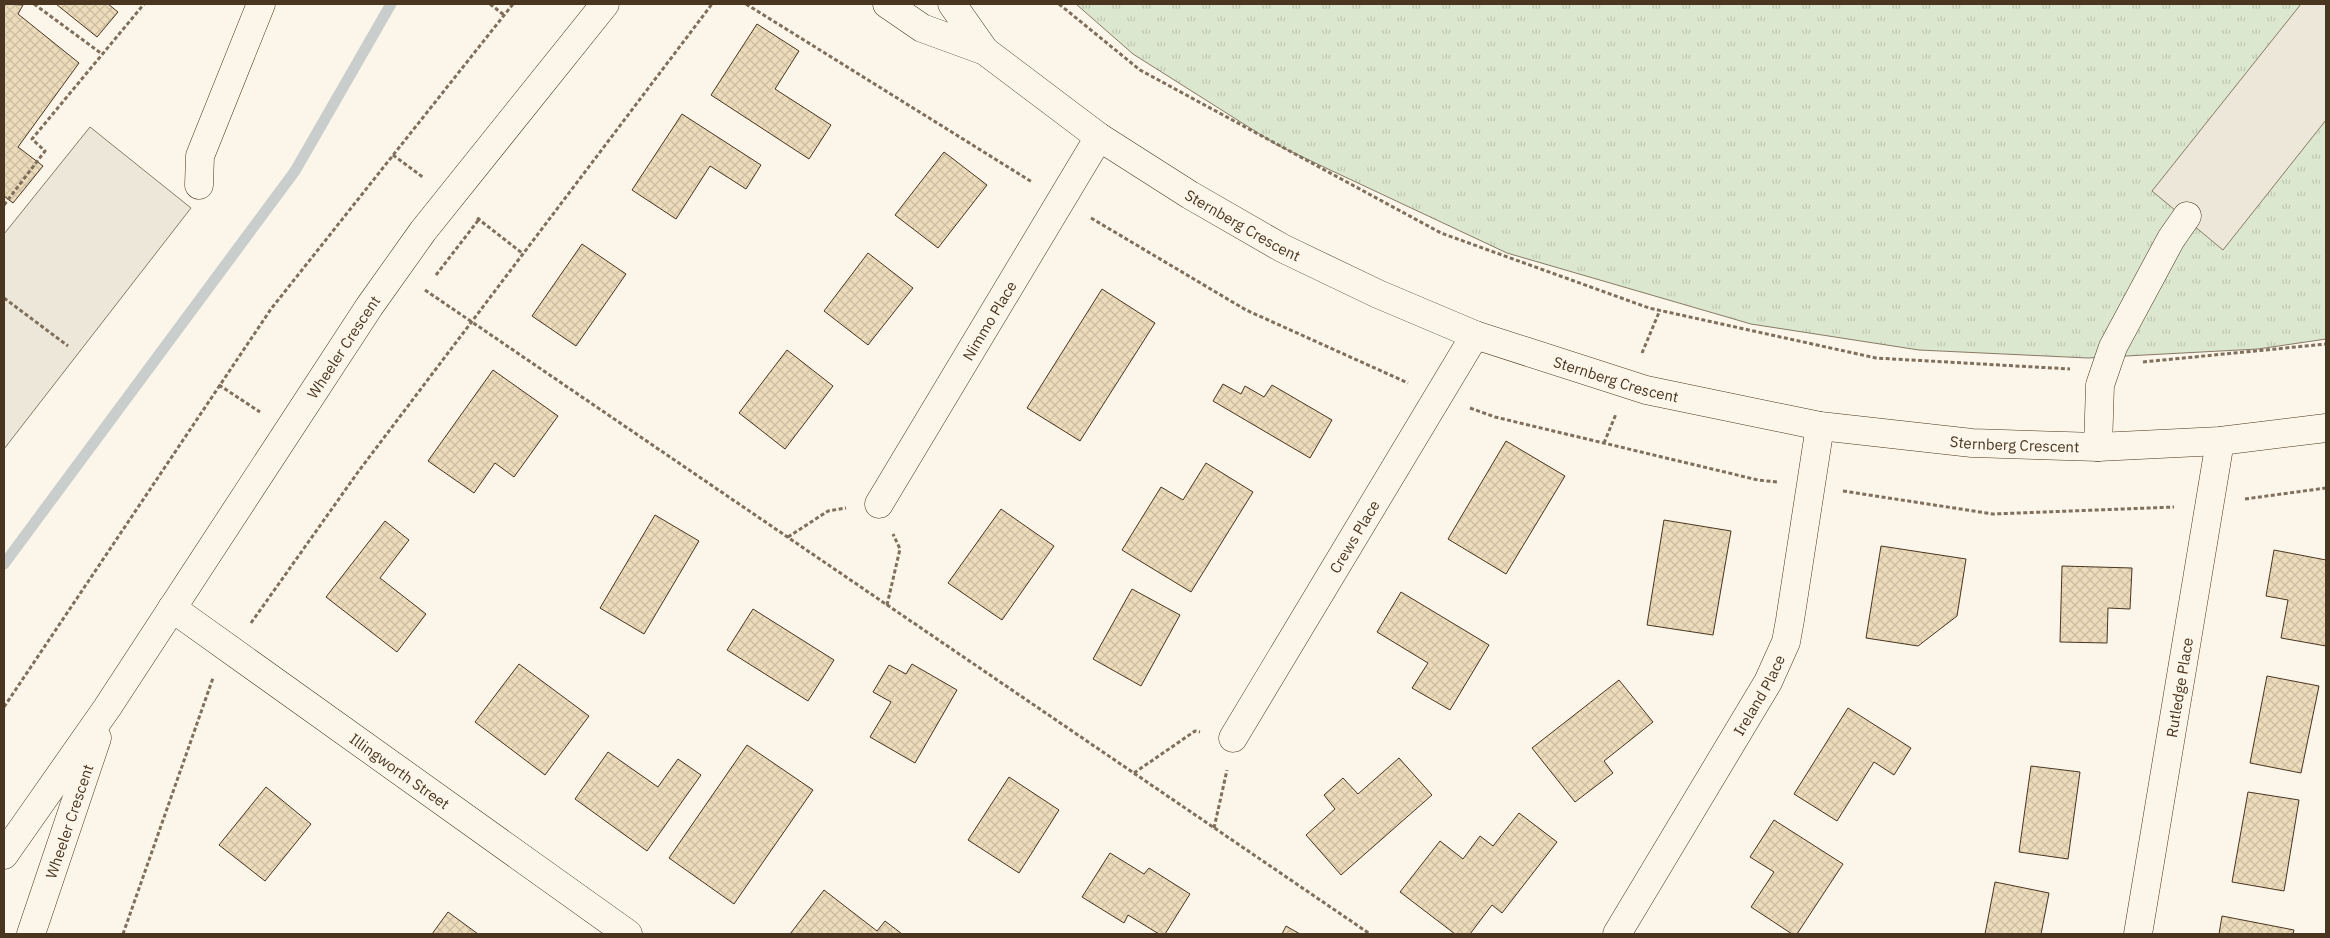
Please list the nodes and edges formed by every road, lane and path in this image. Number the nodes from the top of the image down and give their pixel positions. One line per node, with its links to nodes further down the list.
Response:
1 (34, 4): 13 (path)
2 (144, 4): 13 (path)
3 (261, 4): 15 (street)
4 (490, 4): 11 (path)
5 (513, 4): 11 (path)
6 (605, 4): 30 (street, Wheeler Crescent)
7 (712, 4): 20 (path)
8 (887, 4): 12 (street, Sternberg Crescent)
9 (952, 4): 12 (street, Sternberg Crescent)
10 (1059, 4): 24 (path)
11 (504, 14): 32 (path)
12 (985, 51): 14 (street, Sternberg Crescent)
13 (102, 54): 16 (path)
14 (1099, 137): 21 (street, Sternberg Crescent); 29 (street, Nimmo Place)
15 (199, 185)
16 (4, 205)
17 (2187, 216): 24 (street)
18 (425, 290): 20 (path)
19 (4, 298): 23 (path)
20 (471, 321): 31 (path); 35 (path)
21 (1475, 335): 25 (street, Sternberg Crescent); 34 (street, Crews Place)
22 (2326, 344): 24 (path)
23 (68, 346)
24 (2107, 366): 28 (street)
25 (1820, 426): 28 (street, Sternberg Crescent); 42 (street, Ireland Place)
26 (2326, 428): 27 (street, Sternberg Crescent)
27 (2220, 441): 28 (street, Sternberg Crescent); 43 (street, Rutledge Place)
28 (2098, 447)
29 (879, 504)
30 (172, 608): 31 (street, Illingworth Street); 33 (street, Wheeler Crescent)
31 (231, 652): 39 (path); 40 (street, Illingworth Street)
32 (4, 707)
33 (107, 708): 37 (street, Wheeler Crescent); 38 (street, Wheeler Crescent)
34 (1233, 738): 35 (path); 36 (path)
35 (1134, 773): 36 (path)
36 (1214, 828): 41 (path)
37 (4, 855)
38 (31, 934)
39 (123, 934)
40 (628, 934)
41 (1370, 934)
42 (1617, 934)
43 (2138, 934)

